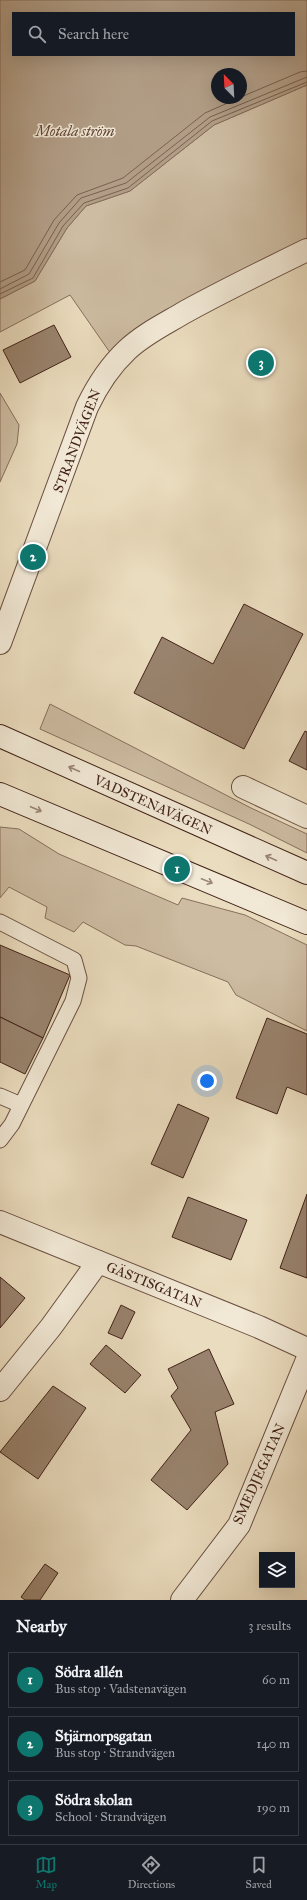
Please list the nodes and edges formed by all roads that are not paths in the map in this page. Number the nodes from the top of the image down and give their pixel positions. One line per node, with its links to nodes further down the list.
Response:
1 (307, 250): 2 (street, STRANDVÄGEN)
2 (0, 643)
3 (0, 736): 7 (street, VADSTENAVÄGEN, one-way to 3)
4 (243, 787): 6 (street)
5 (0, 794): 9 (street, one-way to 9)
6 (307, 817)
7 (307, 873)
8 (0, 922): 11 (lane)
9 (307, 923)
10 (0, 1096): 11 (lane)
11 (21, 1105): 12 (lane)
12 (0, 1140)
13 (0, 1222): 14 (street, GÄSTISGATAN)
14 (98, 1262): 15 (street, GÄSTISGATAN); 17 (street)
15 (307, 1349)
16 (307, 1360): 18 (street, SMEDJEGATAN)
17 (0, 1390)
18 (182, 1600)

